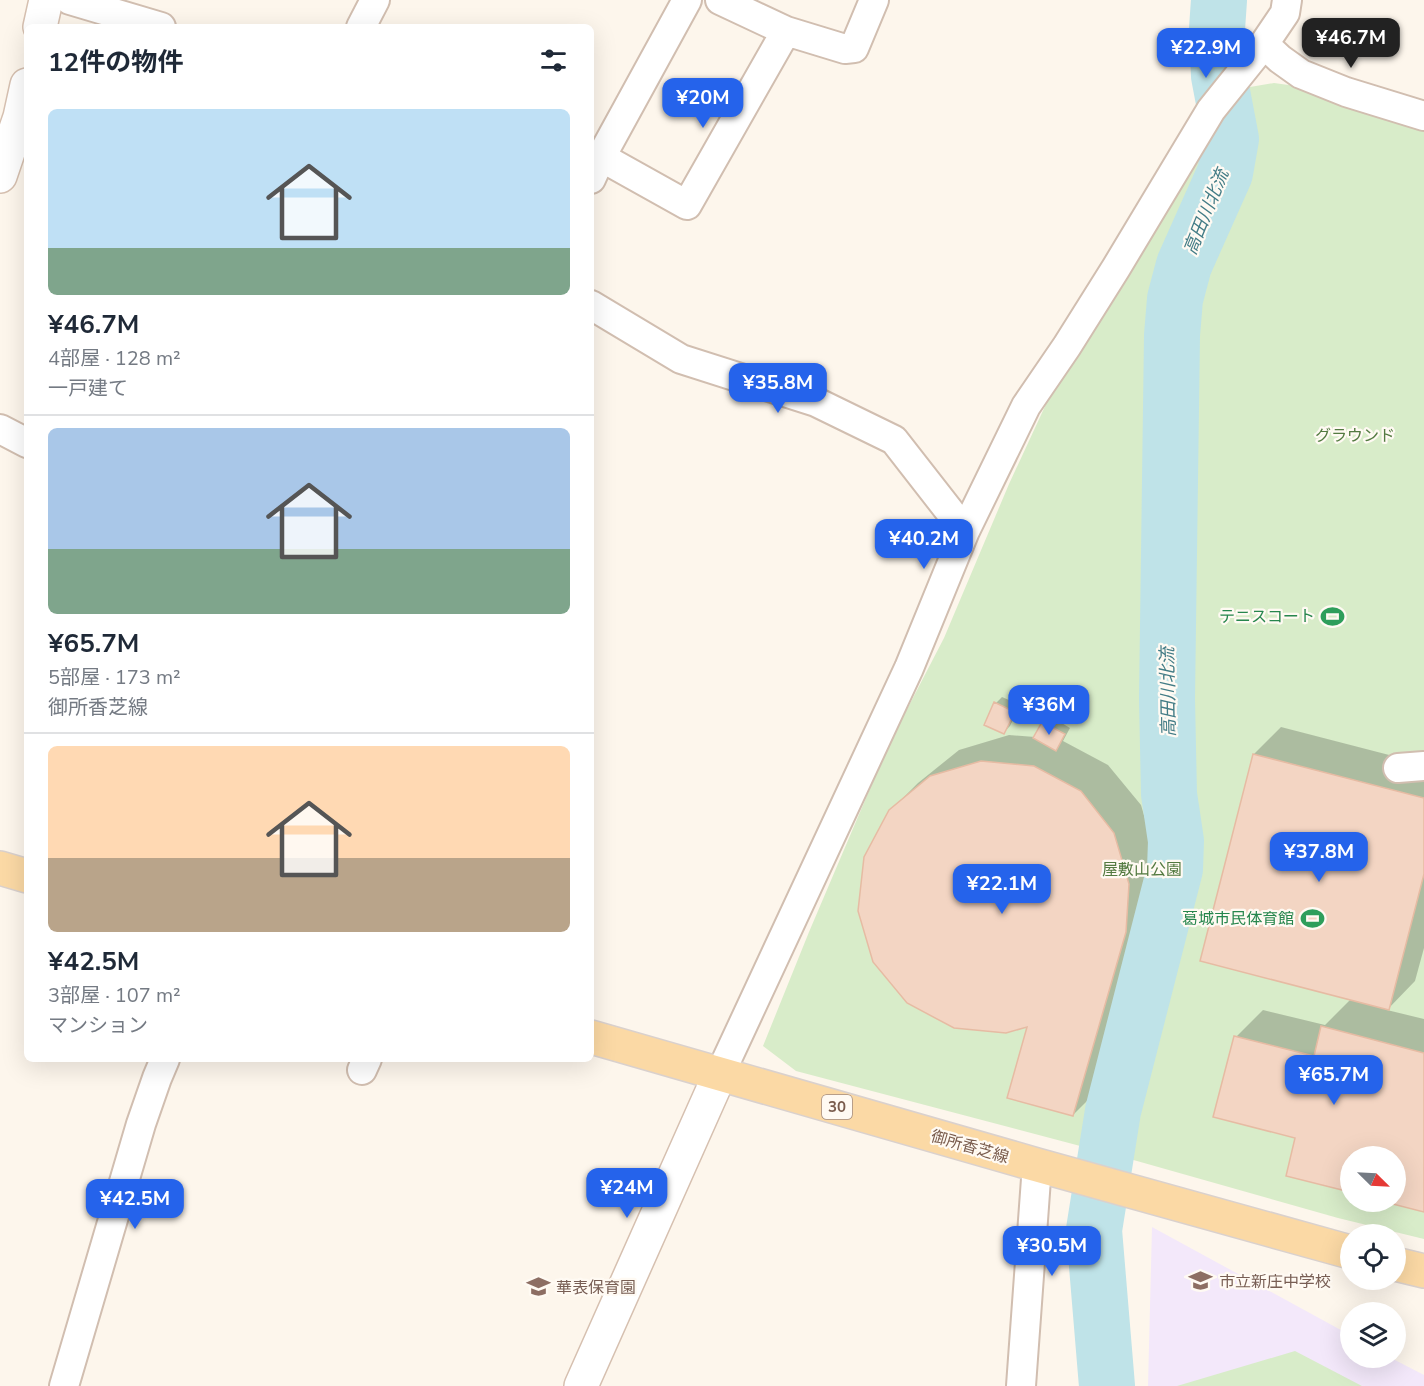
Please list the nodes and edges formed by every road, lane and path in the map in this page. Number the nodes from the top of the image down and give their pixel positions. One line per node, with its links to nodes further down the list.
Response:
1 (46, 0): 8 (street)
2 (70, 0): 9 (street)
3 (375, 0): 10 (street)
4 (687, 0): 15 (street)
5 (720, 0): 11 (street)
6 (874, 0): 11 (street)
7 (1287, 0): 12 (street)
8 (41, 24)
9 (151, 24)
10 (363, 24)
11 (786, 31): 15 (street)
12 (1264, 44): 14 (street); 20 (street)
13 (24, 99): 16 (street)
14 (1424, 116)
15 (596, 168)
16 (0, 176)
17 (594, 307): 20 (street)
18 (0, 429): 19 (street)
19 (24, 441)
20 (965, 531): 25 (street)
21 (0, 868): 22 (main road)
22 (24, 875)
23 (594, 1038): 25 (main road, 御所香芝線 / 30)
24 (164, 1062): 30 (street)
25 (720, 1074): 26 (main road, 御所香芝線 / 30); 31 (street)
26 (1037, 1165): 27 (main road, 御所香芝線 / 30); 32 (street)
27 (1340, 1249)
28 (1406, 1267): 29 (main road)
29 (1424, 1271)
30 (64, 1386)
31 (581, 1386)
32 (1021, 1386)

